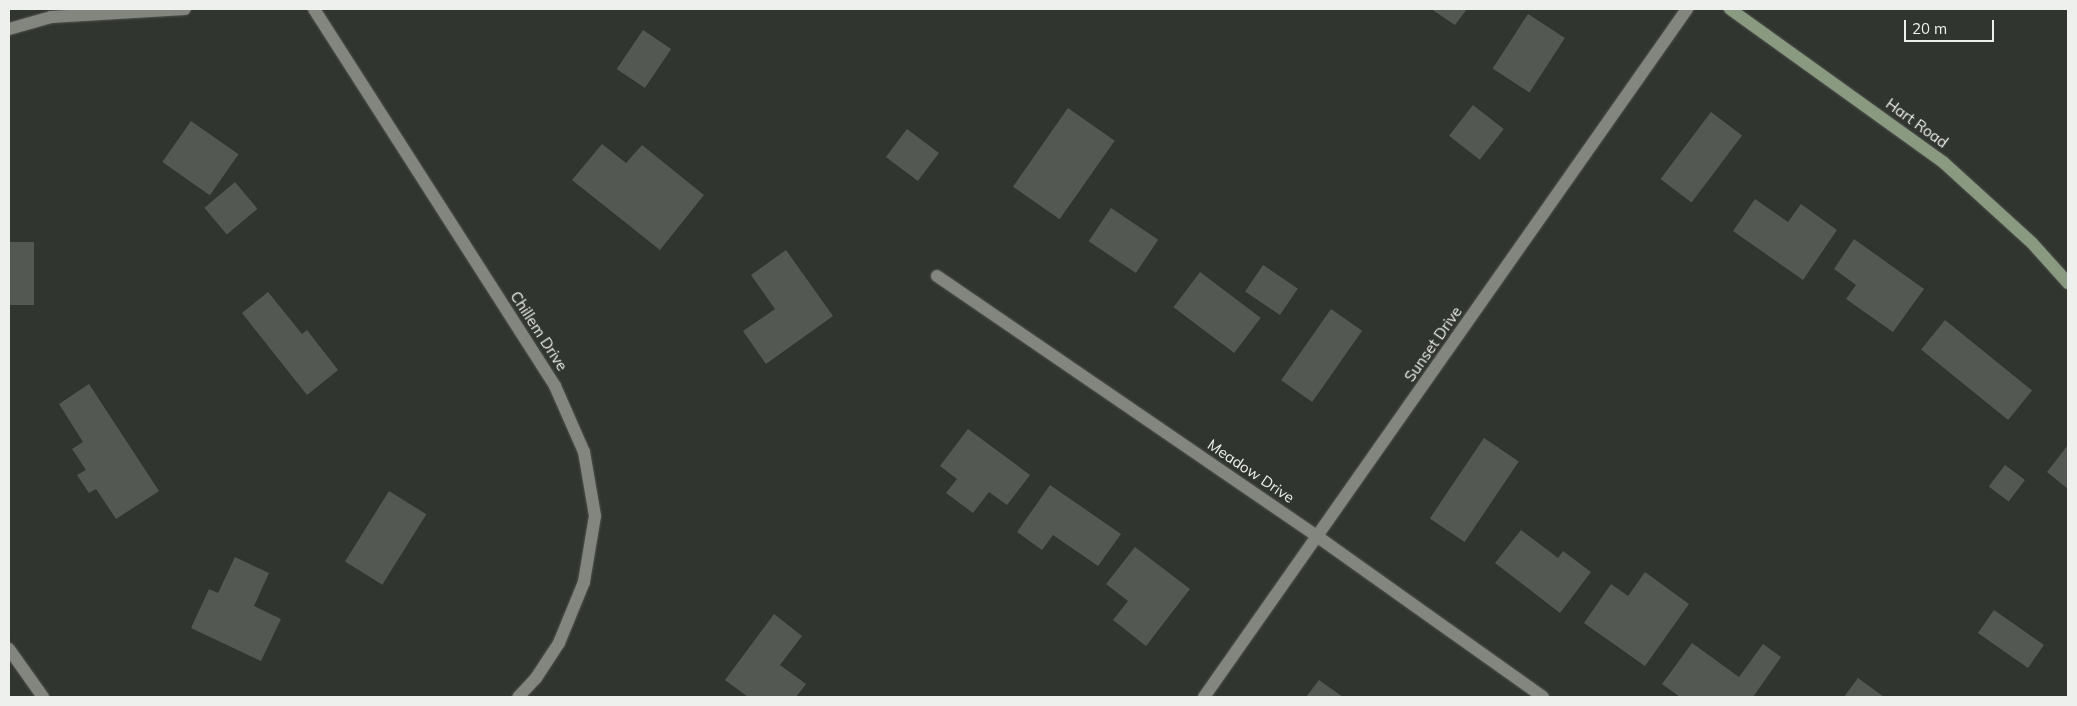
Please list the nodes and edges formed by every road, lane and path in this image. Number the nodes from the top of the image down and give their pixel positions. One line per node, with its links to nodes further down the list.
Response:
1 (186, 9): 5 (street)
2 (314, 9): 11 (street, Chillem Drive)
3 (1687, 9): 8 (street, Sunset Drive)
4 (1730, 9): 7 (street, Hart Road)
5 (9, 29)
6 (937, 276): 8 (street, Meadow Drive)
7 (2068, 283)
8 (1318, 537): 12 (street, Sunset Drive); 13 (street, Meadow Drive)
9 (9, 649): 10 (street)
10 (43, 697)
11 (518, 697)
12 (1204, 697)
13 (1543, 697)

